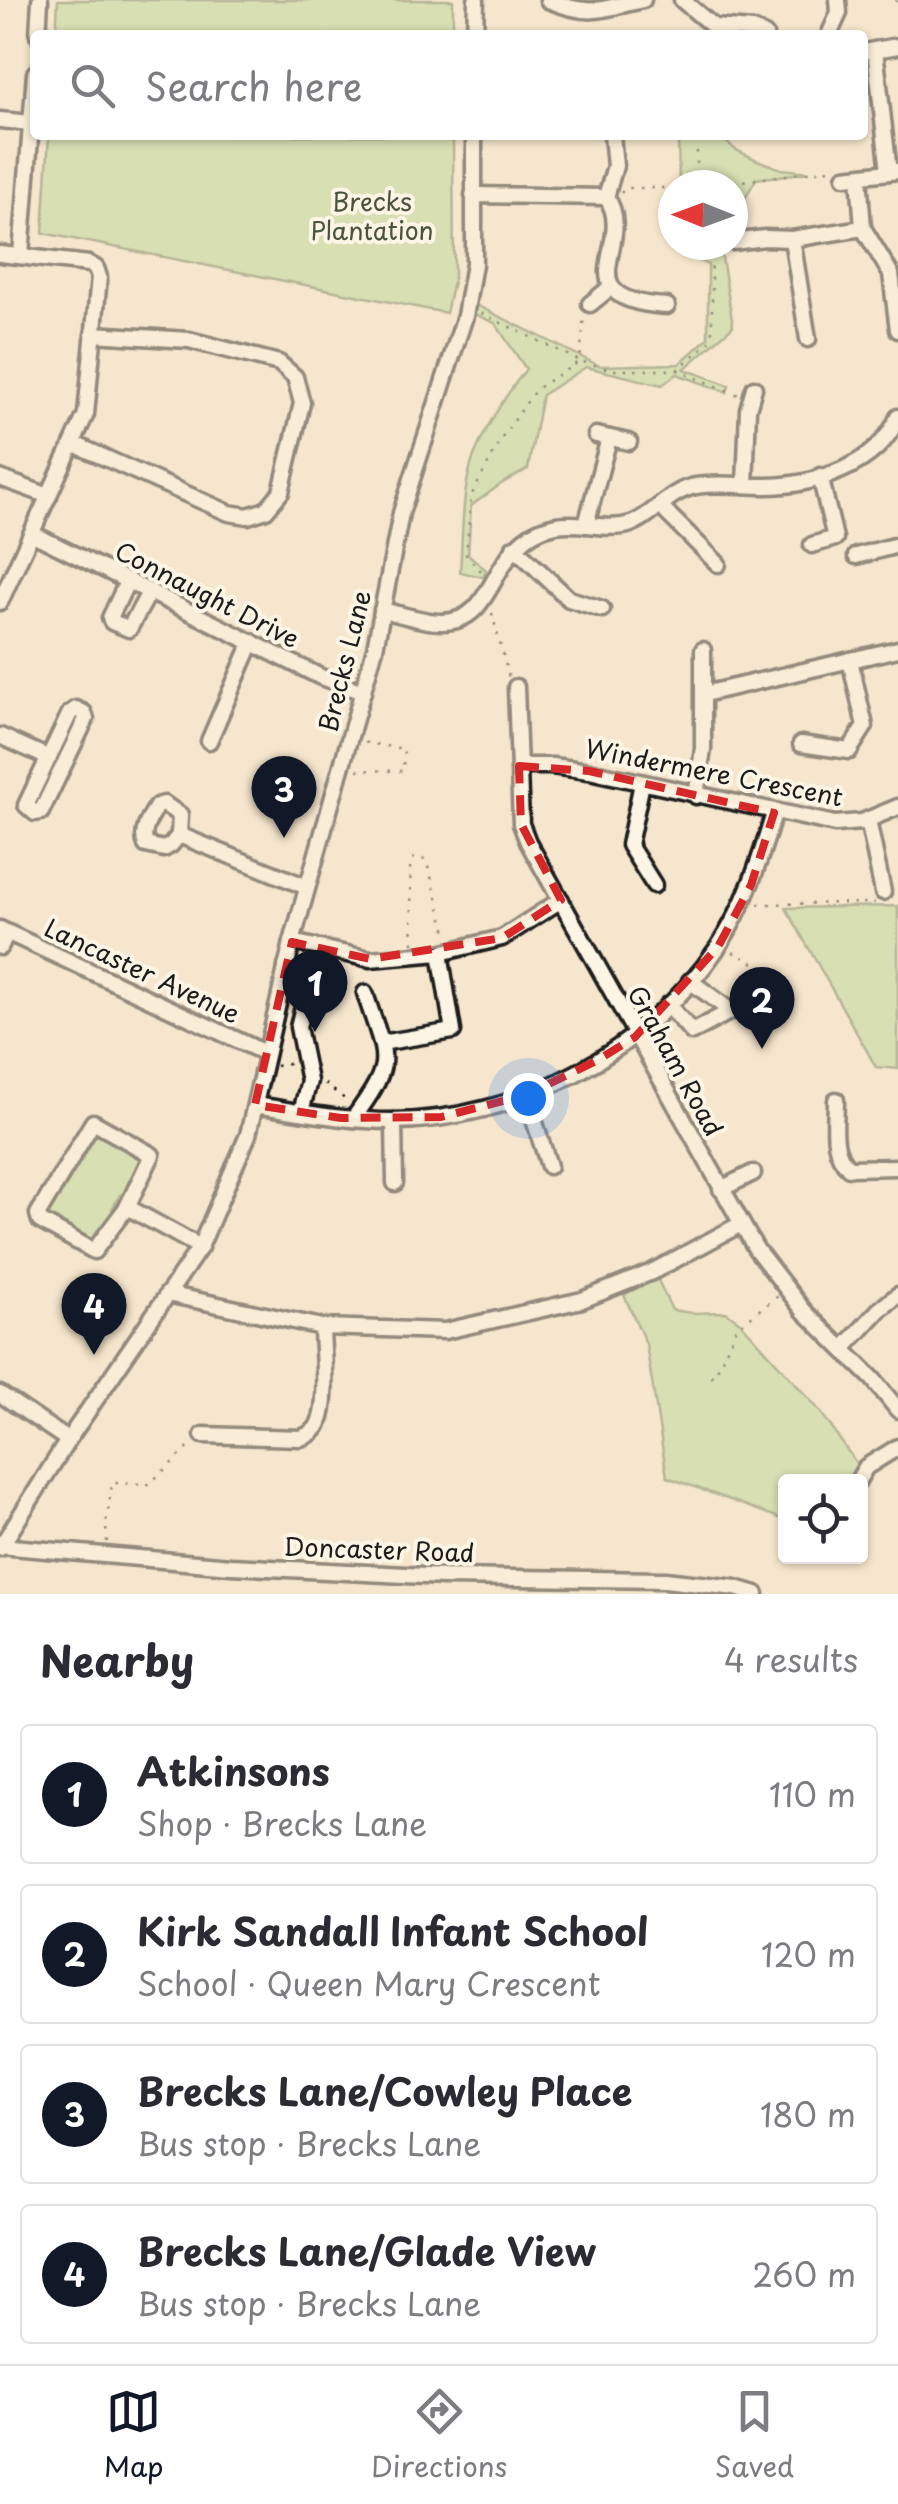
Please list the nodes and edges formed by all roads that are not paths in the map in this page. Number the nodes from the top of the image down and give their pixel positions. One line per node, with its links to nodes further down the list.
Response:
1 (40, 0): 8 (street)
2 (476, 0): 9 (street)
3 (548, 0): 4 (street)
4 (644, 0)
5 (684, 0): 7 (street)
6 (838, 0): 12 (street)
7 (699, 15): 10 (street); 11 (street)
8 (38, 30)
9 (475, 30)
10 (698, 30)
11 (752, 30)
12 (831, 30)
13 (898, 46): 14 (street)
14 (869, 51): 20 (street)
15 (0, 120): 16 (street)
16 (30, 123)
17 (30, 136): 27 (street)
18 (474, 140): 21 (street, Brecks Lane)
19 (612, 140): 22 (street)
20 (894, 172): 23 (street)
21 (473, 195): 22 (street); 55 (street, Brecks Lane)
22 (608, 200): 28 (street)
23 (863, 228): 25 (street); 31 (street)
24 (748, 240): 25 (street)
25 (784, 240): 33 (street)
26 (0, 254): 27 (street)
27 (21, 255): 32 (street)
28 (611, 288): 29 (street); 30 (street)
29 (590, 304)
30 (668, 306)
31 (898, 330)
32 (93, 334): 38 (street); 38 (street)
33 (808, 338)
34 (752, 394): 42 (street)
35 (898, 417): 36 (street)
36 (884, 441): 39 (street); 40 (street)
37 (629, 442): 45 (street)
38 (74, 444): 43 (street)
39 (898, 454)
40 (820, 476): 42 (street); 47 (street)
41 (0, 478): 43 (street)
42 (746, 485): 44 (street)
43 (49, 496): 46 (street)
44 (660, 506): 45 (street); 51 (street)
45 (586, 525): 49 (street)
46 (33, 534): 52 (street, Connaught Drive); 54 (street)
47 (812, 545)
48 (898, 545): 50 (street)
49 (514, 547): 55 (street); 56 (street)
50 (856, 556)
51 (718, 564)
52 (128, 580): 53 (street, Connaught Drive); 53 (street)
53 (150, 591): 57 (street, Connaught Drive)
54 (0, 602)
55 (382, 610): 62 (street, Brecks Lane)
56 (602, 610)
57 (252, 642): 62 (street, Connaught Drive); 65 (street)
58 (898, 649): 60 (street)
59 (702, 650): 63 (street)
60 (850, 660): 63 (street); 66 (street)
61 (516, 687): 68 (street, Graham Road)
62 (363, 692): 77 (street, Brecks Lane)
63 (704, 694): 70 (street)
64 (0, 736): 67 (street)
65 (208, 742)
66 (800, 744)
67 (48, 758): 67 (street)
68 (519, 766): 69 (street, Windermere Crescent); 78 (street, Graham Road)
69 (642, 783): 70 (street, Windermere Crescent); 76 (street)
70 (696, 796): 72 (street, Windermere Crescent)
71 (898, 807): 73 (street, Windermere Crescent)
72 (774, 813): 73 (street, Windermere Crescent); 84 (street)
73 (868, 820): 75 (street)
74 (179, 835): 77 (street)
75 (898, 879)
76 (654, 885)
77 (307, 888): 80 (street, Brecks Lane)
78 (561, 900): 82 (street); 87 (street, Graham Road)
79 (4, 931): 81 (street); 89 (street, Lancaster Avenue)
80 (292, 942): 82 (street); 83 (street, Brecks Lane)
81 (0, 948)
82 (446, 952): 88 (street)
83 (286, 966): 89 (street, Brecks Lane); 93 (street)
84 (690, 981): 86 (street); 86 (street)
85 (365, 994): 88 (street)
86 (668, 1005): 87 (street)
87 (636, 1037): 90 (street); 100 (street, Graham Road)
88 (380, 1043): 94 (street)
89 (265, 1053): 92 (street, Brecks Lane)
90 (526, 1095): 95 (street); 96 (street)
91 (836, 1100): 97 (street)
92 (256, 1104): 93 (street); 103 (street, Brecks Lane)
93 (301, 1112): 94 (street)
94 (356, 1114): 95 (street)
95 (394, 1121): 99 (street)
96 (548, 1166)
97 (898, 1167)
98 (753, 1172): 100 (street)
99 (395, 1183)
100 (721, 1189): 102 (street, Graham Road)
101 (127, 1207): 101 (street); 103 (street)
102 (741, 1224): 106 (street); 107 (street, Graham Road)
103 (200, 1248): 104 (street, Brecks Lane)
104 (167, 1294): 106 (street); 111 (street, Brecks Lane)
105 (898, 1295): 107 (street)
106 (322, 1327): 110 (street)
107 (842, 1349): 109 (street, Graham Road)
108 (0, 1394): 111 (street)
109 (898, 1410)
110 (203, 1435)
111 (68, 1440): 114 (street, Brecks Lane)
112 (898, 1447): 113 (street)
113 (862, 1474)
114 (0, 1547): 115 (street, Doncaster Road)
115 (444, 1577): 116 (street); 117 (street, Doncaster Road)
116 (443, 1594)
117 (756, 1594)

